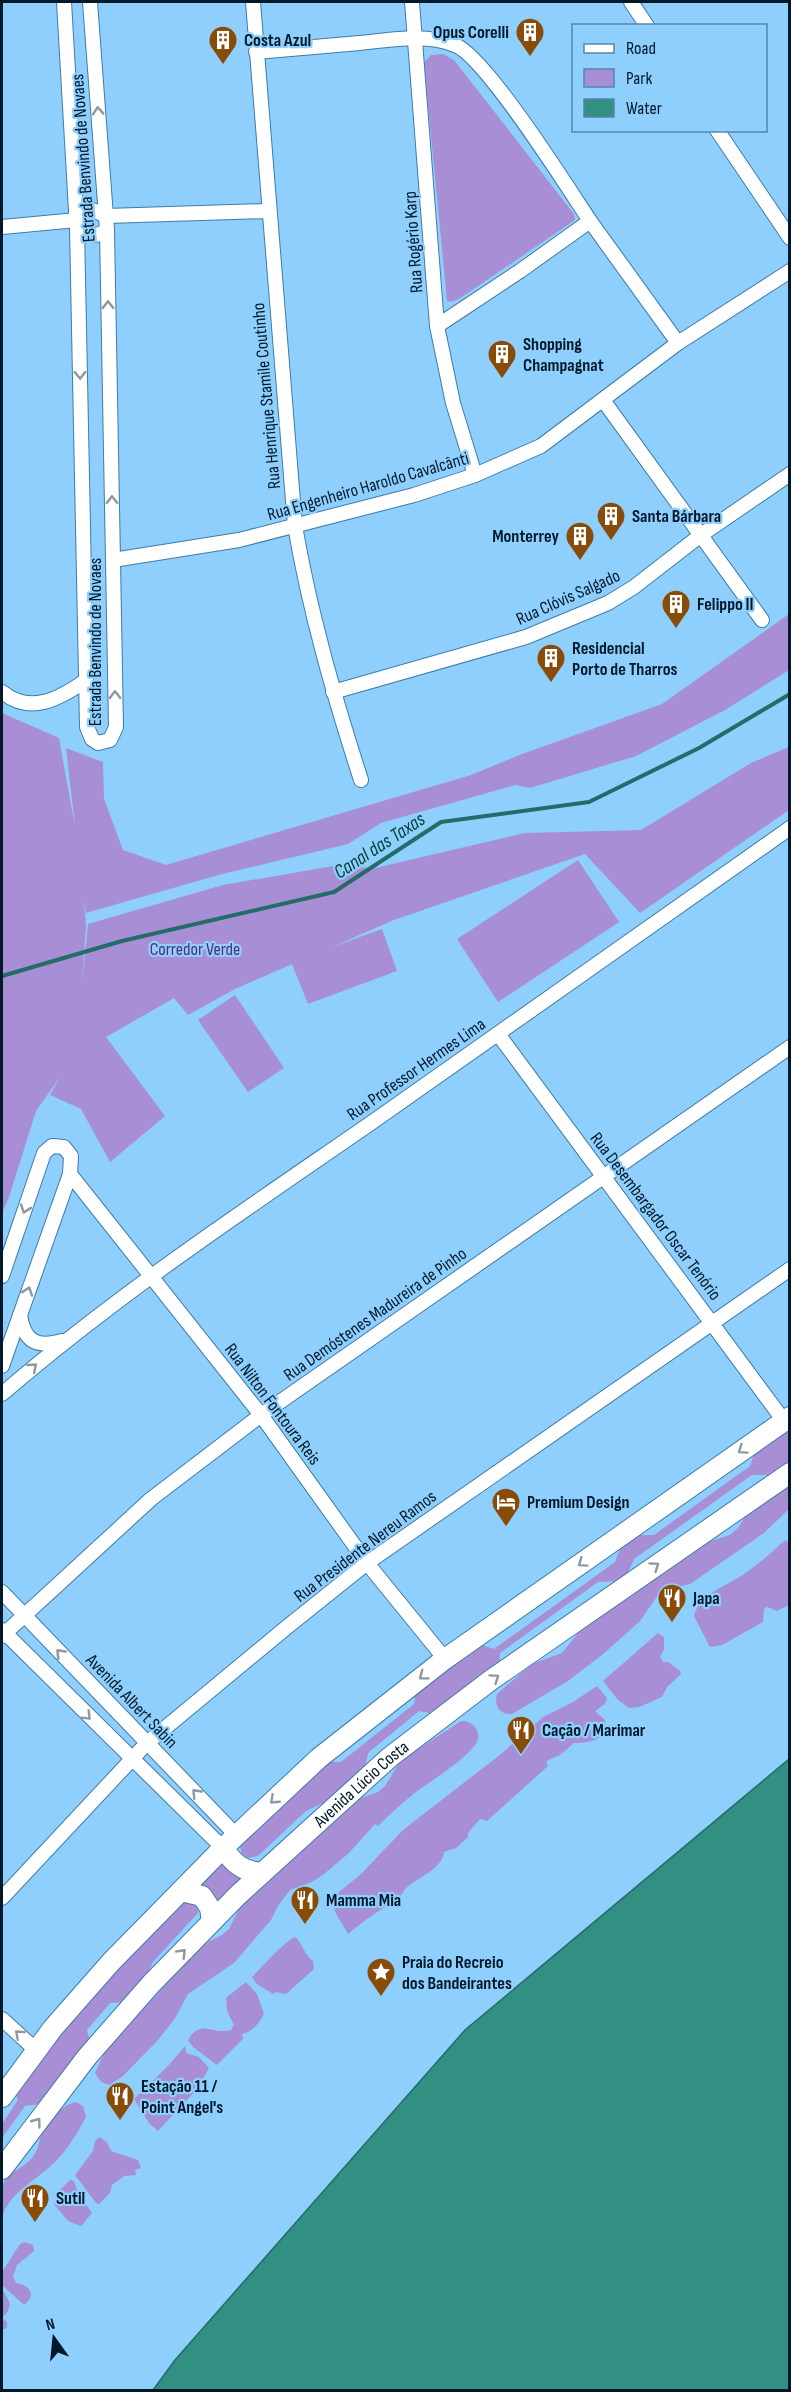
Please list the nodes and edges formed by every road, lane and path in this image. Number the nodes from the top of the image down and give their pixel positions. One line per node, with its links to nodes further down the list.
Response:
1 (64, 2): 13 (street, Estrada Benvindo de Novaes)
2 (90, 2): 11 (street, Estrada Benvindo de Novaes, one-way to 2)
3 (253, 2): 8 (street, Rua Henrique Stamile Coutinho)
4 (412, 2): 7 (street, Rua Rogério Karp)
5 (631, 2): 6 (street)
6 (646, 24)
7 (413, 38): 8 (street); 12 (street); 18 (street, Rua Rogério Karp)
8 (256, 52): 10 (street, Rua Henrique Stamile Coutinho)
9 (718, 132): 16 (street)
10 (268, 211): 11 (street); 23 (street, Rua Henrique Stamile Coutinho)
11 (106, 216): 13 (street); 15 (street, Estrada Benvindo de Novaes)
12 (590, 221): 18 (street); 19 (street)
13 (77, 224): 14 (street); 15 (street); 27 (street, Estrada Benvindo de Novaes, one-way to 27)
14 (2, 227)
15 (107, 230): 25 (street, Estrada Benvindo de Novaes, one-way to 15)
16 (789, 238)
17 (789, 271): 19 (street, Rua Engenheiro Haroldo Cavalcânti)
18 (437, 326): 22 (street, Rua Rogério Karp)
19 (678, 344): 20 (street, Rua Engenheiro Haroldo Cavalcânti)
20 (603, 400): 22 (street, Rua Engenheiro Haroldo Cavalcânti); 24 (street)
21 (789, 474): 24 (street, Rua Clóvis Salgado)
22 (475, 475): 23 (street, Rua Engenheiro Haroldo Cavalcânti)
23 (295, 526): 25 (street, Rua Engenheiro Haroldo Cavalcânti); 29 (street, Rua Henrique Stamile Coutinho)
24 (701, 535): 26 (street); 29 (street, Rua Clóvis Salgado)
25 (113, 560): 27 (street, Estrada Benvindo de Novaes, one-way to 25)
26 (762, 620)
27 (85, 681): 28 (street)
28 (2, 692)
29 (333, 692): 30 (street, Rua Henrique Stamile Coutinho)
30 (361, 780)
31 (789, 828): 32 (street, Rua Professor Hermes Lima)
32 (498, 1034): 35 (street, Rua Desembargador Oscar Tenório); 37 (street, Rua Professor Hermes Lima)
33 (789, 1047): 35 (street, Rua Demóstenes Madureira de Pinho)
34 (70, 1174): 37 (street, Rua Nilton Fontoura Reis); 38 (street, one-way to 38); 39 (street, one-way to 34)
35 (604, 1178): 40 (street, Rua Desembargador Oscar Tenório); 44 (street, Rua Demóstenes Madureira de Pinho)
36 (789, 1269): 40 (street, Rua Presidente Nereu Ramos)
37 (151, 1275): 41 (street, Rua Professor Hermes Lima); 44 (street, Rua Nilton Fontoura Reis)
38 (2, 1276)
39 (20, 1316): 41 (street); 42 (street)
40 (712, 1322): 45 (street, Rua Desembargador Oscar Tenório); 47 (street, Rua Presidente Nereu Ramos)
41 (64, 1340): 43 (street, Rua Professor Hermes Lima, one-way to 41)
42 (2, 1366)
43 (2, 1394)
44 (261, 1415): 47 (street, Rua Nilton Fontoura Reis); 49 (street, Rua Demóstenes Madureira de Pinho)
45 (787, 1419): 51 (main road, one-way to 51)
46 (789, 1473): 55 (main road, Avenida Lúcio Costa, one-way to 46)
47 (367, 1563): 51 (street, Rua Nilton Fontoura Reis); 52 (street, Rua Presidente Nereu Ramos)
48 (2, 1592): 49 (street, Avenida Albert Sabin)
49 (23, 1616): 50 (street, Rua Demóstenes Madureira de Pinho); 52 (street, Avenida Albert Sabin, one-way to 49)
50 (2, 1633): 53 (street, one-way to 53)
51 (445, 1659): 54 (main road, one-way to 54)
52 (147, 1743): 53 (street, Rua Presidente Nereu Ramos); 54 (street, Avenida Albert Sabin, one-way to 52)
53 (130, 1758): 54 (street); 57 (street, Rua Presidente Nereu Ramos)
54 (230, 1842): 55 (main road); 56 (main road)
55 (262, 1873): 58 (main road, Avenida Lúcio Costa)
56 (182, 1891): 58 (main road); 60 (main road)
57 (2, 1898)
58 (212, 1921): 62 (main road, Avenida Lúcio Costa, one-way to 58)
59 (2, 2019): 60 (street, one-way to 59)
60 (36, 2050): 61 (main road)
61 (2, 2097)
62 (2, 2169)

